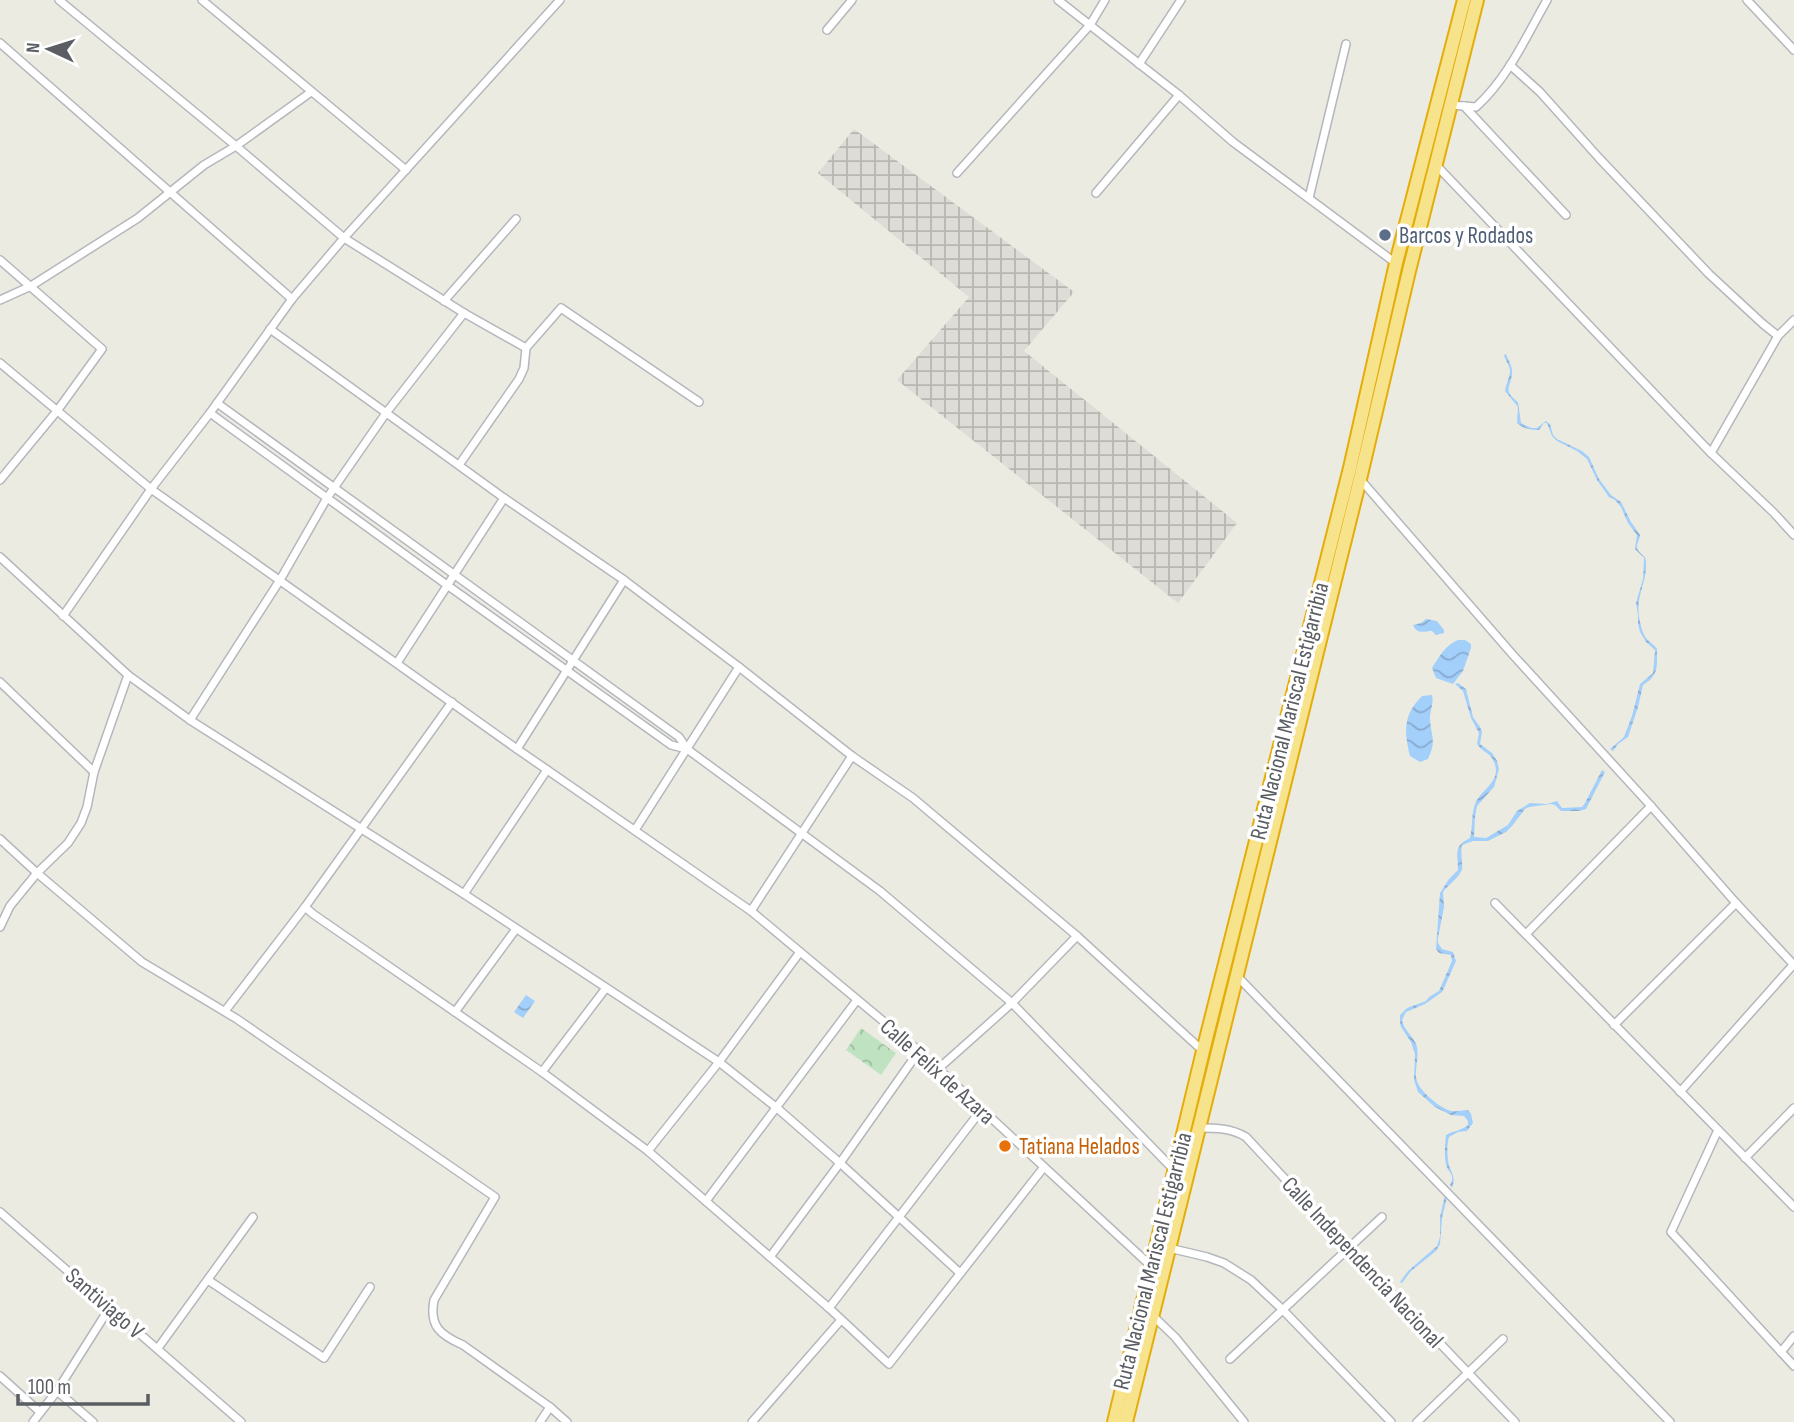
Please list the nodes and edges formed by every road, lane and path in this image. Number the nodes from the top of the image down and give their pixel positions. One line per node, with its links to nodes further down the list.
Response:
1 (59, 0): 22 (street)
2 (202, 0): 19 (street)
3 (560, 0): 24 (street)
4 (852, 0): 13 (street)
5 (1058, 0): 12 (street)
6 (1105, 0): 12 (street)
7 (1181, 0): 17 (street)
8 (1464, 0): 33 (highway, Ruta Nacional Mariscal Estigarribia)
9 (1477, 0): 21 (highway, Ruta Nacional Mariscal Estigarribia)
10 (1547, 0): 18 (street)
11 (1747, 0): 16 (street)
12 (1090, 26): 17 (street); 25 (street)
13 (827, 30)
14 (0, 43): 26 (street)
15 (1346, 44): 28 (street)
16 (1794, 50)
17 (1139, 64): 20 (street)
18 (1510, 65): 21 (street); 42 (street)
19 (311, 92): 22 (street); 24 (street)
20 (1179, 96): 27 (street); 28 (street)
21 (1456, 105): 23 (highway, Ruta Nacional Mariscal Estigarribia); 29 (street)
22 (236, 146): 26 (street); 31 (street)
23 (1436, 165): 34 (highway, Ruta Nacional Mariscal Estigarribia); 50 (street)
24 (406, 170): 31 (street)
25 (957, 173)
26 (171, 193): 35 (street); 36 (street)
27 (1096, 193)
28 (1309, 198): 33 (street)
29 (1566, 215)
30 (516, 219): 38 (street)
31 (344, 238): 36 (street); 38 (street)
32 (0, 260): 35 (street)
33 (1396, 263): 34 (street); 103 (highway, Ruta Nacional Mariscal Estigarribia)
34 (1409, 271): 52 (highway, Ruta Nacional Mariscal Estigarribia)
35 (31, 286): 37 (street); 47 (street)
36 (292, 299): 41 (street)
37 (0, 300)
38 (444, 301): 39 (street)
39 (464, 313): 43 (street); 49 (street)
40 (1794, 320): 42 (street)
41 (270, 329): 46 (street); 49 (street)
42 (1778, 336): 50 (street)
43 (526, 348): 45 (street); 51 (street)
44 (0, 363): 47 (street, Calle Felix de Azara)
45 (699, 402)
46 (217, 403): 48 (street); 54 (street)
47 (57, 411): 53 (street); 55 (street, Calle Felix de Azara)
48 (210, 413): 55 (street); 56 (street)
49 (386, 413): 51 (street); 54 (street)
50 (1712, 453): 58 (street)
51 (459, 465): 57 (street)
52 (1360, 479): 78 (street); 95 (highway, Ruta Nacional Mariscal Estigarribia)
53 (0, 480)
54 (334, 488): 56 (street); 60 (street)
55 (151, 489): 61 (street, Calle Felix de Azara); 64 (street)
56 (327, 498): 61 (street); 63 (street)
57 (504, 498): 60 (street); 62 (street)
58 (1794, 535)
59 (0, 557): 64 (street)
60 (454, 576): 63 (street); 65 (street)
61 (280, 580): 66 (street, Calle Felix de Azara); 72 (street)
62 (624, 580): 65 (street); 67 (street)
63 (447, 585): 66 (street); 68 (street)
64 (63, 617): 69 (street)
65 (574, 660): 68 (street); 73 (street)
66 (397, 663): 71 (street, Calle Felix de Azara)
67 (739, 667): 73 (street); 75 (street)
68 (568, 670): 73 (street); 74 (street)
69 (128, 675): 72 (street); 77 (street)
70 (0, 682): 77 (street)
71 (452, 702): 74 (street, Calle Felix de Azara); 79 (street)
72 (190, 720): 79 (street)
73 (687, 749): 80 (street); 81 (street)
74 (517, 750): 76 (street, Calle Felix de Azara)
75 (852, 756): 81 (street); 92 (street)
76 (547, 770): 80 (street, Calle Felix de Azara); 84 (street)
77 (94, 772): 83 (street)
78 (1651, 806): 86 (street); 91 (street)
79 (361, 828): 84 (street); 87 (street)
80 (635, 830): 88 (street, Calle Felix de Azara)
81 (803, 834): 88 (street); 98 (street)
82 (0, 839): 83 (street)
83 (37, 873): 89 (street); 99 (street)
84 (464, 894): 90 (street)
85 (1495, 903): 91 (street)
86 (1736, 903): 94 (street); 101 (street)
87 (305, 907): 99 (street); 100 (street)
88 (751, 911): 93 (street, Calle Felix de Azara)
89 (0, 927)
90 (516, 929): 96 (street); 100 (street)
91 (1526, 934): 101 (street)
92 (1077, 936): 98 (street); 103 (street)
93 (800, 952): 97 (street, Calle Felix de Azara); 104 (street)
94 (1794, 965): 107 (street)
95 (1237, 976): 111 (highway, Ruta Nacional Mariscal Estigarribia); 159 (street)
96 (606, 988): 104 (street); 106 (street)
97 (857, 1000): 102 (street, Calle Felix de Azara); 108 (street)
98 (1012, 1003): 105 (street); 117 (street)
99 (225, 1011): 145 (street)
100 (455, 1012): 106 (street)
101 (1614, 1025): 107 (street)
102 (919, 1051): 105 (street, Calle Felix de Azara); 115 (street)
103 (1203, 1051): 117 (highway, Ruta Nacional Mariscal Estigarribia)
104 (719, 1062): 108 (street); 113 (street)
105 (938, 1069): 110 (street, Calle Felix de Azara)
106 (542, 1072): 113 (street)
107 (1680, 1092): 112 (street)
108 (777, 1108): 115 (street); 118 (street)
109 (1794, 1108): 114 (street)
110 (982, 1109): 116 (street, Calle Felix de Azara); 122 (street)
111 (1199, 1128): 124 (highway, Ruta Nacional Mariscal Estigarribia); 125 (street, Calle Independencia Nacional)
112 (1718, 1130): 114 (street); 139 (street)
113 (648, 1152): 118 (street)
114 (1745, 1158): 119 (street)
115 (840, 1163): 122 (street); 126 (street)
116 (1044, 1167): 127 (street, Calle Felix de Azara); 128 (street)
117 (1174, 1170): 127 (highway, Ruta Nacional Mariscal Estigarribia)
118 (706, 1201): 126 (street)
119 (1794, 1207)
120 (0, 1212): 131 (street, Santiviago V)
121 (253, 1217): 129 (street)
122 (900, 1217): 128 (street); 132 (street)
123 (1382, 1217): 125 (street)
124 (1169, 1248): 133 (street); 134 (highway, Ruta Nacional Mariscal Estigarribia)
125 (1349, 1248): 133 (street); 142 (street, Calle Independencia Nacional)
126 (770, 1257): 132 (street)
127 (1151, 1266): 153 (highway, Ruta Nacional Mariscal Estigarribia)
128 (960, 1273): 135 (street)
129 (208, 1280): 130 (street); 138 (street)
130 (370, 1287)
131 (110, 1307): 138 (street, Santiviago V); 144 (street)
132 (829, 1308): 135 (street)
133 (1283, 1310): 140 (street); 156 (street)
134 (1152, 1315): 154 (highway, Ruta Nacional Mariscal Estigarribia); 155 (street)
135 (841, 1320): 152 (street)
136 (1794, 1336): 139 (street)
137 (1503, 1339): 142 (street)
138 (158, 1348): 149 (street, Santiviago V)
139 (1781, 1352): 141 (street)
140 (1230, 1359)
141 (1794, 1367)
142 (1468, 1373): 157 (street); 158 (street, Calle Independencia Nacional)
143 (0, 1377): 146 (street)
144 (57, 1391): 146 (street); 148 (street)
145 (550, 1407): 150 (street); 151 (street)
146 (40, 1412): 147 (street)
147 (33, 1422)
148 (93, 1422)
149 (240, 1422)
150 (540, 1422)
151 (567, 1422)
152 (752, 1422)
153 (1114, 1422)
154 (1126, 1422)
155 (1244, 1422)
156 (1391, 1422)
157 (1417, 1422)
158 (1515, 1422)
159 (1670, 1422)

